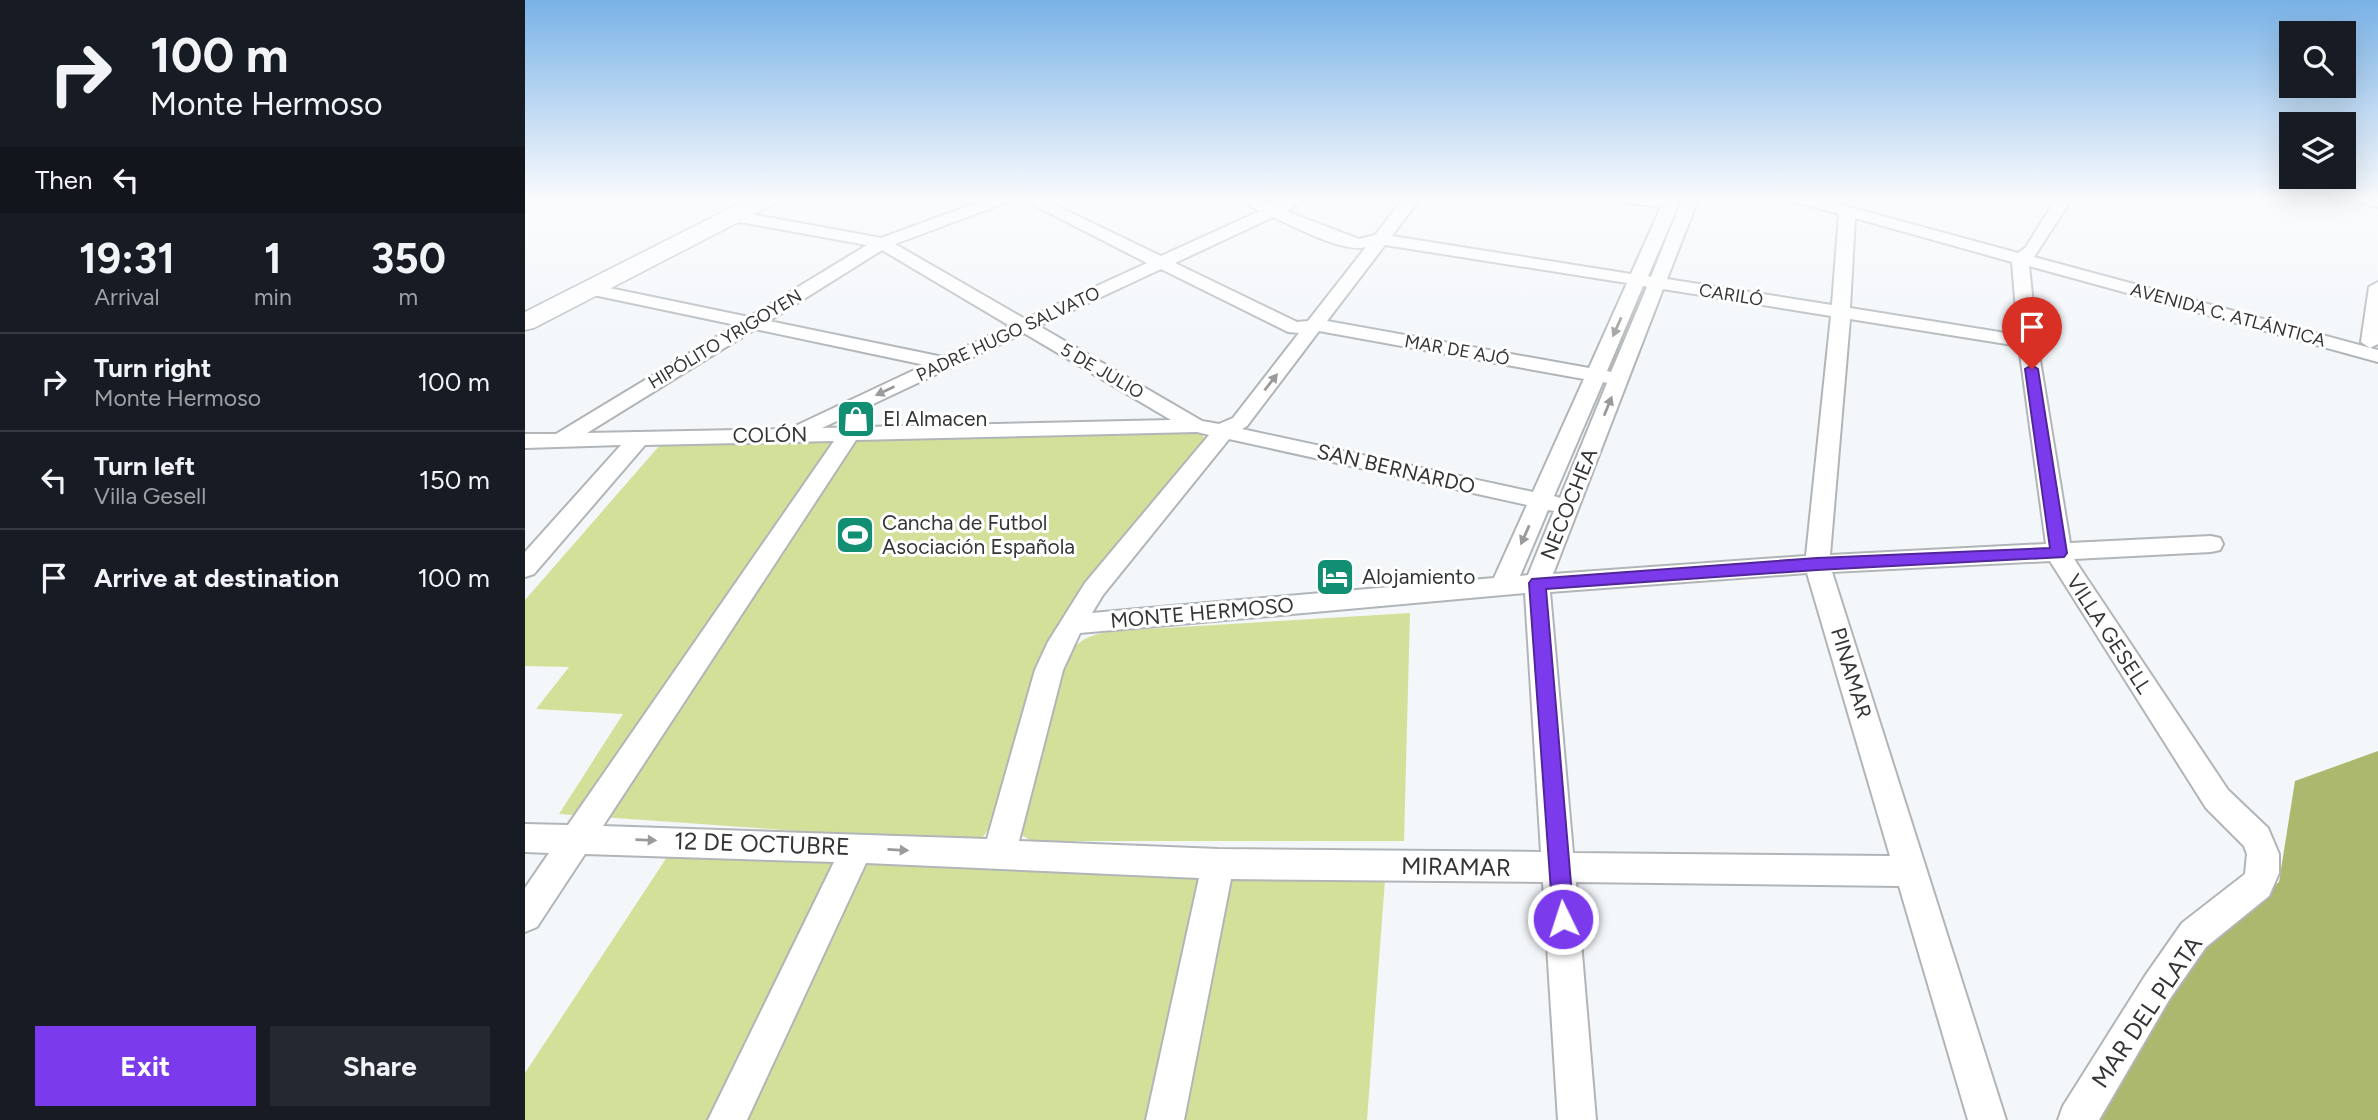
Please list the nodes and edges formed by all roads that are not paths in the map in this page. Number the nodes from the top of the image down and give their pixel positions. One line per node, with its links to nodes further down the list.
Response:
1 (668, 249): 17 (main road)
2 (873, 249): 20 (street, HIPÓLITO YRIGOYEN)
3 (894, 249): 22 (street, 5 DE JULIO)
4 (1133, 249): 14 (street)
5 (1190, 249): 14 (street, PADRE HUGO SALVATO)
6 (1352, 249): 23 (street)
7 (1373, 249): 21 (street)
8 (1446, 249): 15 (street, CARILÓ)
9 (1659, 249): 15 (street, NECOCHEA)
10 (1840, 249): 18 (street, PINAMAR)
11 (2009, 249): 13 (street, AVENIDA C. ATLÁNTICA)
12 (2030, 249): 13 (street)
13 (2027, 254): 24 (street, VILLA GESELL); 25 (street, AVENIDA C. ATLÁNTICA)
14 (1161, 263): 22 (street, PADRE HUGO SALVATO); 23 (street)
15 (1647, 281): 18 (street, CARILÓ); 27 (street, NECOCHEA, one-way to 27); 28 (street, NECOCHEA)
16 (2378, 287): 25 (street)
17 (590, 289): 19 (main road); 20 (street)
18 (1841, 313): 24 (street, CARILÓ); 40 (street, PINAMAR)
19 (525, 322)
20 (751, 323): 26 (street); 34 (street, HIPÓLITO YRIGOYEN)
21 (1316, 325): 23 (street, MAR DE AJÓ); 27 (street, MAR DE AJÓ); 30 (street, one-way to 21)
22 (1025, 326): 26 (street, PADRE HUGO SALVATO); 29 (street, 5 DE JULIO)
23 (1295, 328): 30 (street)
24 (2028, 342): 39 (street, VILLA GESELL)
25 (2376, 347)
26 (946, 363): 32 (street, PADRE HUGO SALVATO, one-way to 32)
27 (1596, 375): 28 (street, MAR DE AJÓ); 36 (street, NECOCHEA)
28 (1619, 379): 37 (street, NECOCHEA, one-way to 28)
29 (1198, 426): 30 (street, COLÓN); 31 (street, COLÓN)
30 (1225, 430): 36 (street, SAN BERNARDO); 44 (street)
31 (849, 434): 32 (street, COLÓN); 45 (street)
32 (789, 435): 33 (street, COLÓN)
33 (639, 439): 34 (street, COLÓN); 41 (street)
34 (561, 440): 35 (street, COLÓN)
35 (525, 441)
36 (1540, 502): 37 (street, SAN BERNARDO); 43 (street, NECOCHEA, one-way to 43)
37 (1568, 507): 42 (street, NECOCHEA)
38 (2211, 544): 39 (street, MONTE HERMOSO)
39 (2059, 553): 40 (street, MONTE HERMOSO); 52 (street, VILLA GESELL)
40 (1817, 564): 42 (street, MONTE HERMOSO); 51 (street, PINAMAR)
41 (525, 568)
42 (1537, 583): 43 (street, MONTE HERMOSO); 50 (street, NECOCHEA)
43 (1503, 586): 44 (street, MONTE HERMOSO)
44 (1073, 624): 48 (street)
45 (578, 837): 46 (street, 12 DE OCTUBRE); 47 (street, 12 DE OCTUBRE, one-way to 47); 53 (street)
46 (525, 838)
47 (857, 848): 48 (street, 12 DE OCTUBRE, one-way to 48); 54 (street)
48 (999, 855): 49 (street, MIRAMAR)
49 (1218, 864): 50 (street, MIRAMAR); 55 (street)
50 (1560, 868): 51 (street, MIRAMAR); 56 (street, NECOCHEA)
51 (1913, 871): 57 (street, PINAMAR)
52 (2257, 885): 58 (street, MAR DEL PLATA)
53 (525, 916)
54 (727, 1120)
55 (1164, 1120)
56 (1577, 1120)
57 (1987, 1120)
58 (2077, 1120)

